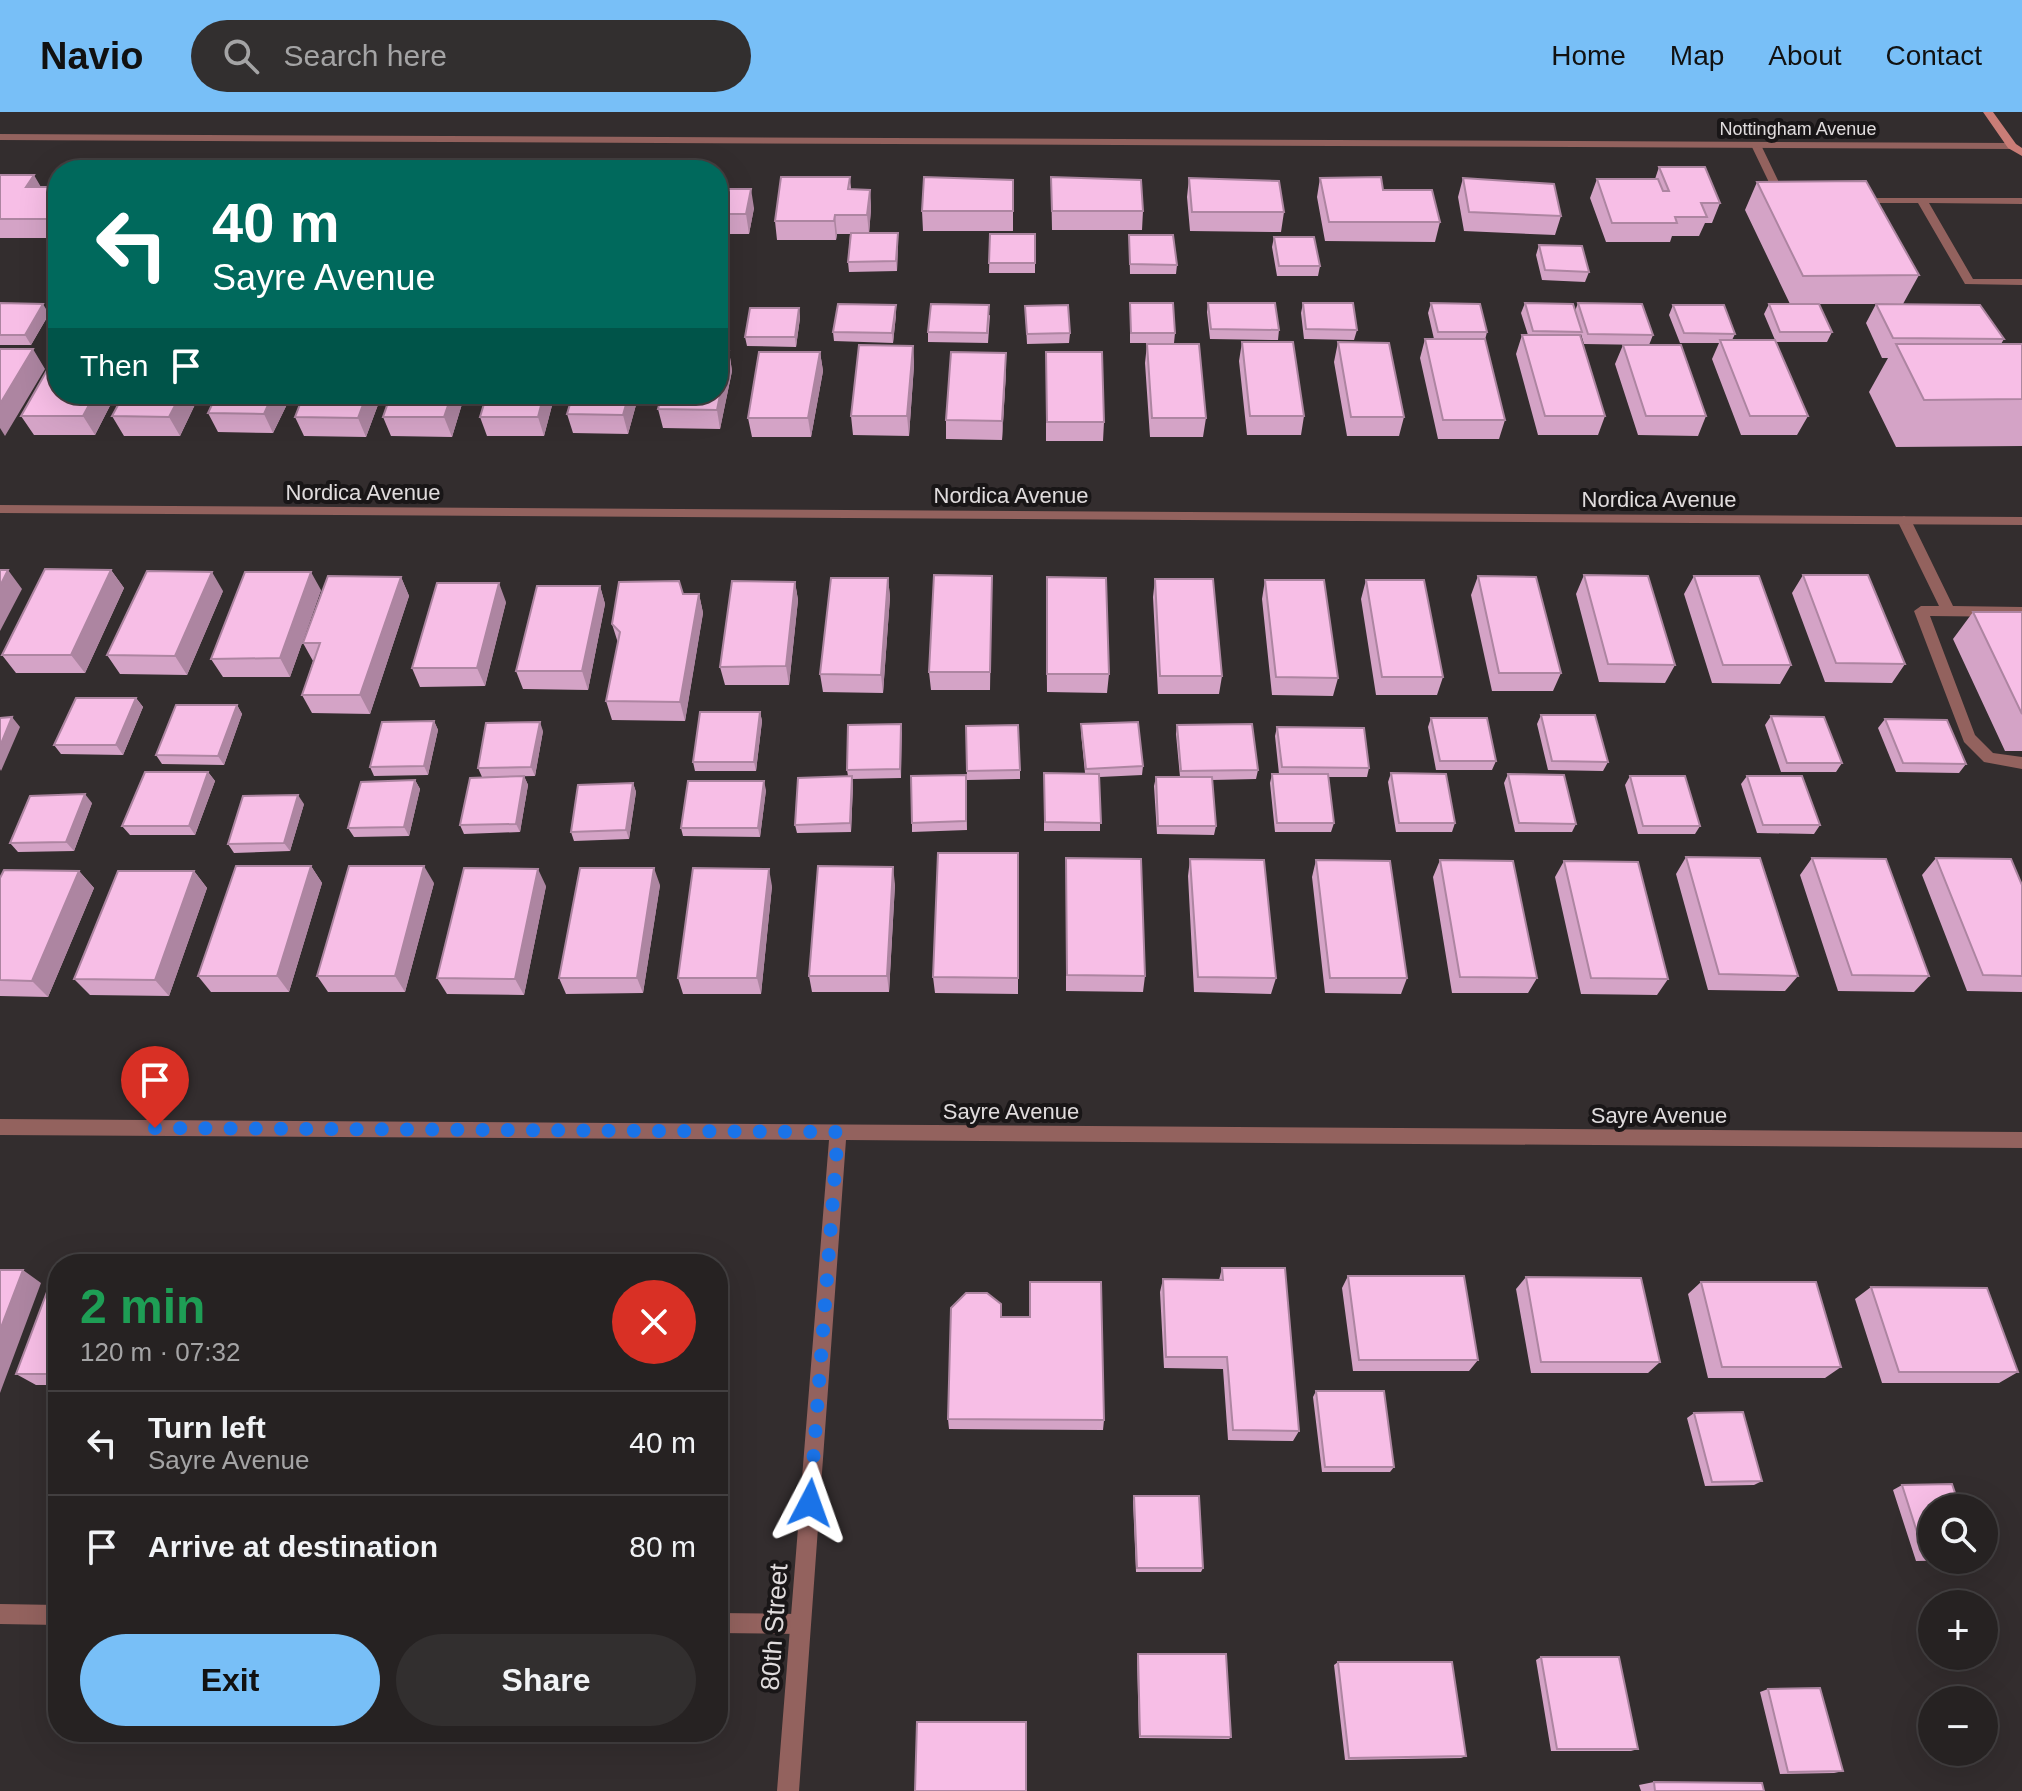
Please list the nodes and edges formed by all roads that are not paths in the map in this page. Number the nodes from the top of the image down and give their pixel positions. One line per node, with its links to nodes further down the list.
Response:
1 (1988, 112): 4 (main road)
2 (0, 137): 3 (street, Nottingham Avenue)
3 (1756, 145): 4 (street, Nottingham Avenue); 5 (street)
4 (2017, 150)
5 (1798, 200)
6 (1844, 200): 7 (street)
7 (1922, 200): 8 (street); 9 (street)
8 (2022, 201)
9 (2022, 282)
10 (0, 509): 11 (street, Nordica Avenue)
11 (1904, 520): 12 (street, Nordica Avenue); 13 (street)
12 (2022, 521)
13 (1949, 612): 14 (street); 15 (street)
14 (2022, 612)
15 (2022, 763)
16 (0, 1127): 17 (street, Sayre Avenue)
17 (838, 1132): 18 (street, Sayre Avenue); 22 (street, 80th Street)
18 (2022, 1140)
19 (0, 1614): 20 (street)
20 (48, 1615)
21 (728, 1623): 22 (street)
22 (801, 1624): 23 (street, 80th Street)
23 (788, 1791)

